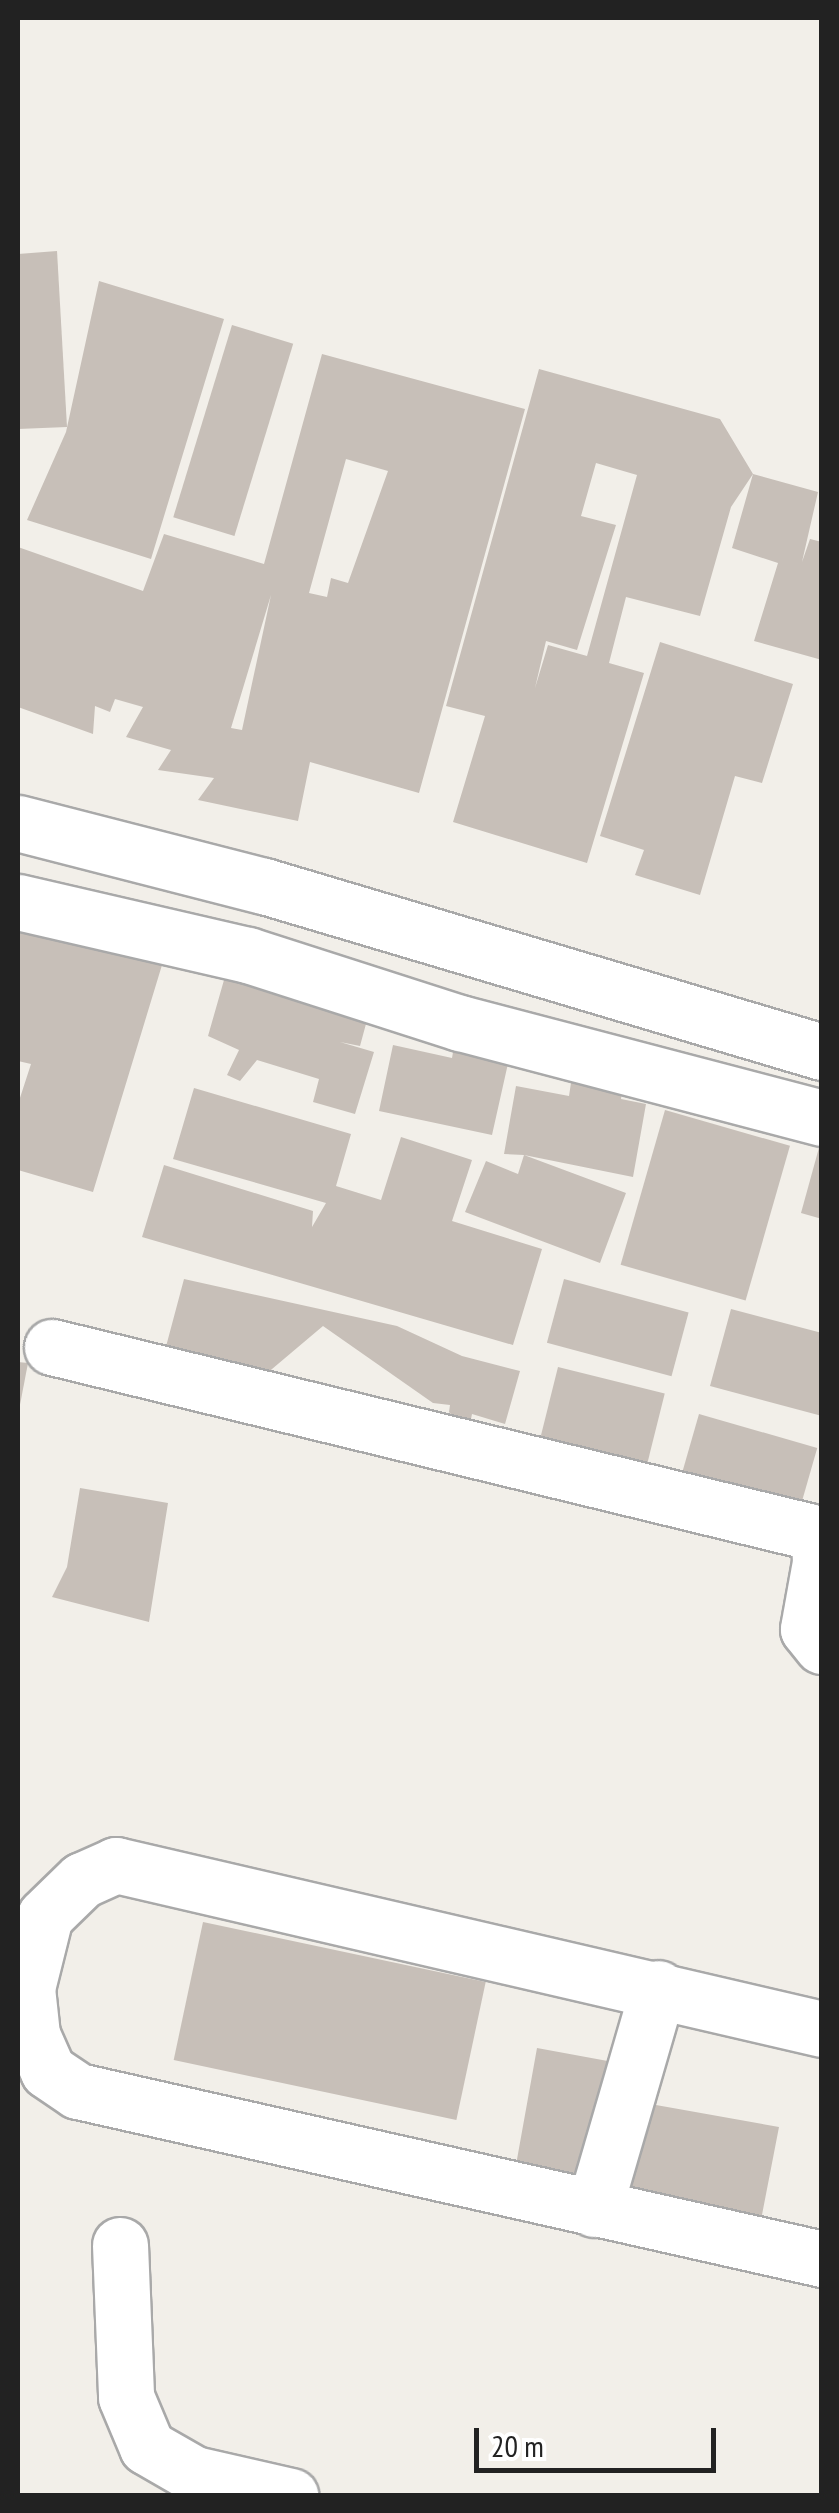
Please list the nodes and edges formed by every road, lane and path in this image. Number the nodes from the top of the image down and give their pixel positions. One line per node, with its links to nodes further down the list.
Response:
1 (18, 824): 2 (street)
2 (264, 886): 4 (street); 5 (street)
3 (18, 902): 4 (street)
4 (248, 955): 7 (street)
5 (727, 1026): 6 (street); 7 (street)
6 (822, 1052)
7 (699, 1086): 8 (street)
8 (822, 1118)
9 (52, 1347): 10 (street)
10 (822, 1646)
11 (658, 1988): 12 (street); 13 (street); 13 (street)
12 (822, 2029)
13 (594, 2209): 15 (street)
14 (120, 2245): 16 (street)
15 (822, 2258)
16 (290, 2496)

